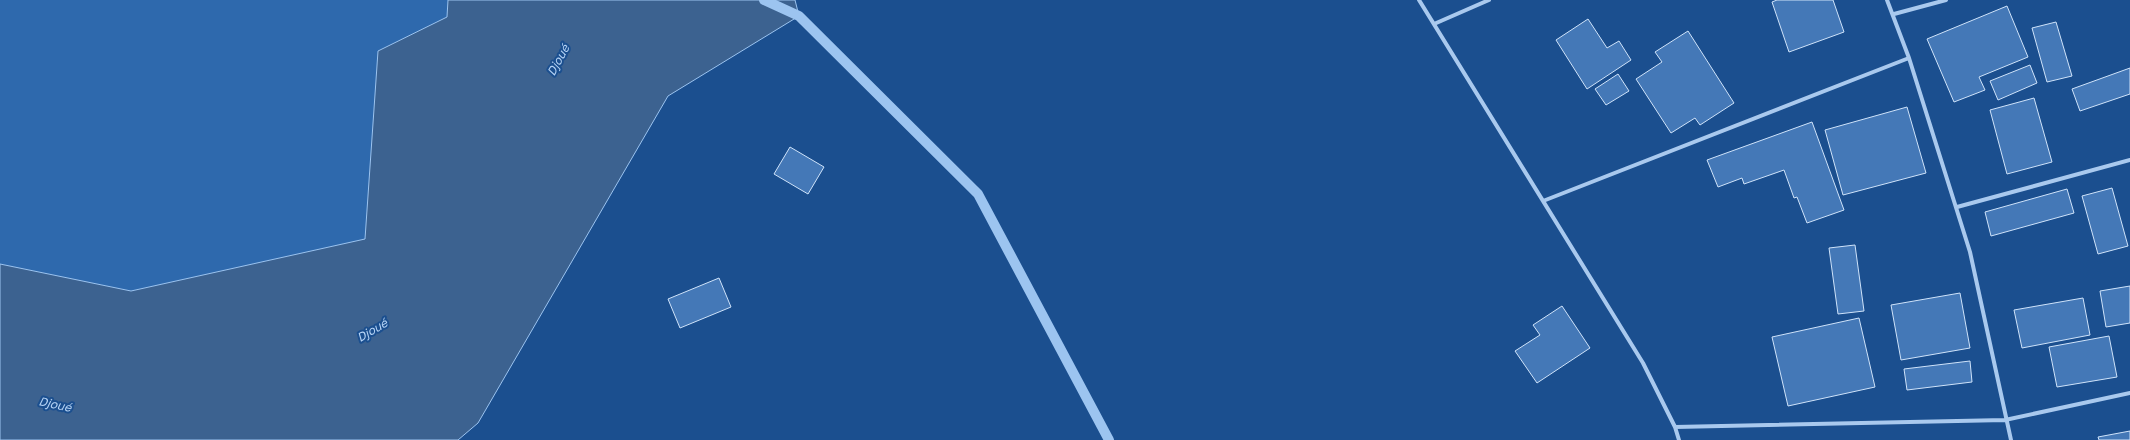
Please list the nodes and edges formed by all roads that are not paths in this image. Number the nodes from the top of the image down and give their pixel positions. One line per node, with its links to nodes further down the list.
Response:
1 (1419, 0): 6 (street)
2 (1489, 0): 6 (street)
3 (1887, 0): 5 (street)
4 (1946, 0): 5 (street)
5 (1894, 14): 7 (street)
6 (1434, 24): 9 (street)
7 (1908, 58): 9 (street); 10 (street)
8 (2130, 160): 10 (street)
9 (1543, 201): 13 (street)
10 (1957, 207): 12 (street)
11 (2130, 393): 12 (street)
12 (2006, 420): 13 (street); 15 (street)
13 (1675, 427): 14 (street)
14 (1679, 440)
15 (2011, 440)

